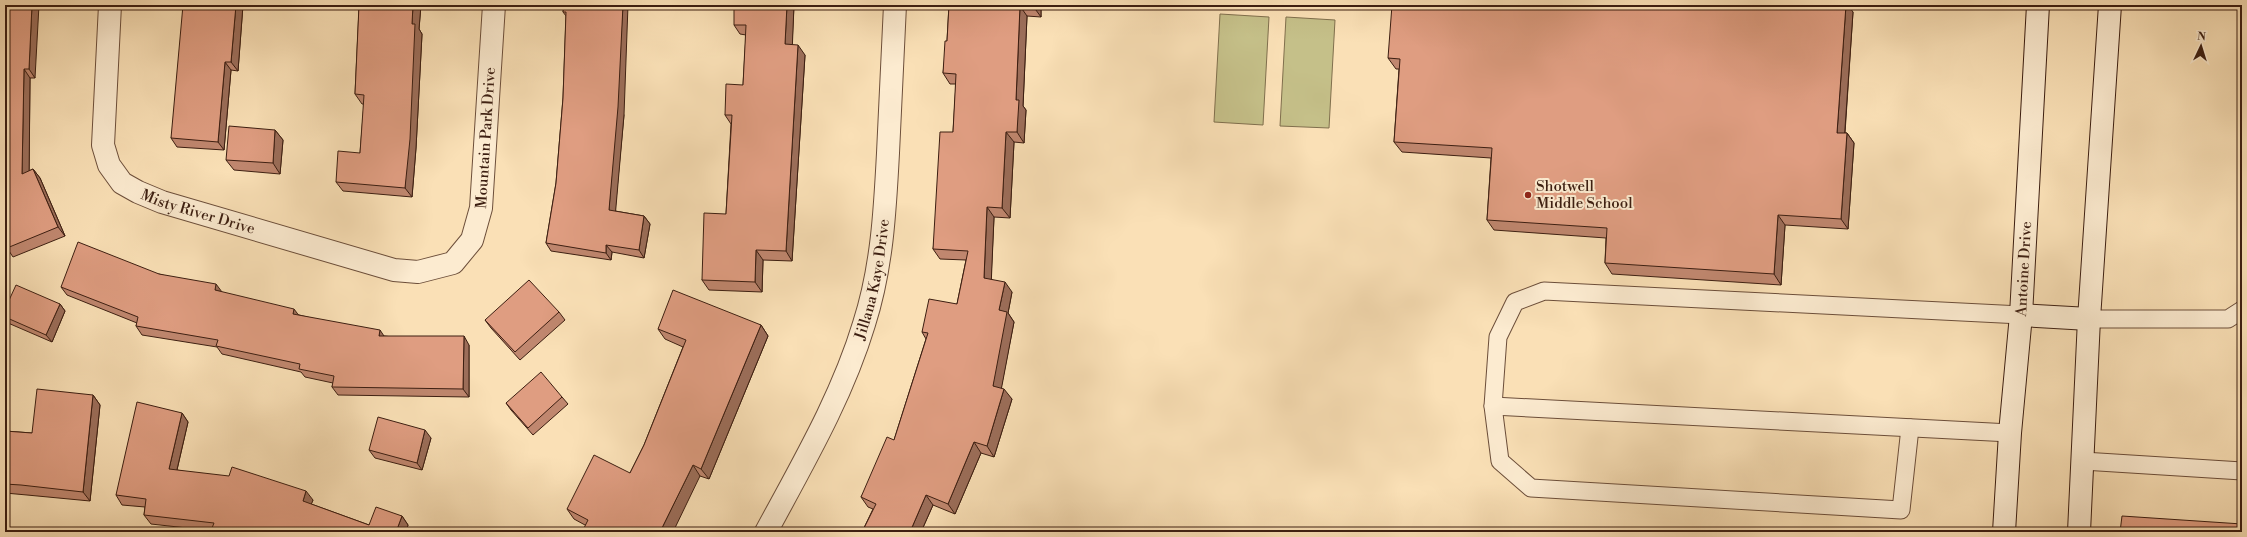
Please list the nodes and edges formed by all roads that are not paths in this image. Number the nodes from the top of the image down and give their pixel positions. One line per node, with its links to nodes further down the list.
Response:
1 (110, 5): 6 (street, Misty River Drive)
2 (494, 5): 6 (street, Mountain Park Drive)
3 (895, 5): 15 (street, Jillana Kaye Drive)
4 (2038, 5): 8 (street, Antoine Drive)
5 (2110, 5): 9 (street)
6 (453, 263)
7 (2242, 310): 9 (lane)
8 (2021, 316): 9 (street); 10 (lane); 12 (street, Antoine Drive)
9 (2089, 319): 13 (street)
10 (1493, 406): 11 (lane); 11 (lane)
11 (1910, 428): 12 (lane)
12 (2010, 433): 16 (street, Antoine Drive)
13 (2083, 461): 14 (lane); 17 (street)
14 (2242, 471)
15 (766, 532)
16 (2004, 532)
17 (2079, 532)

